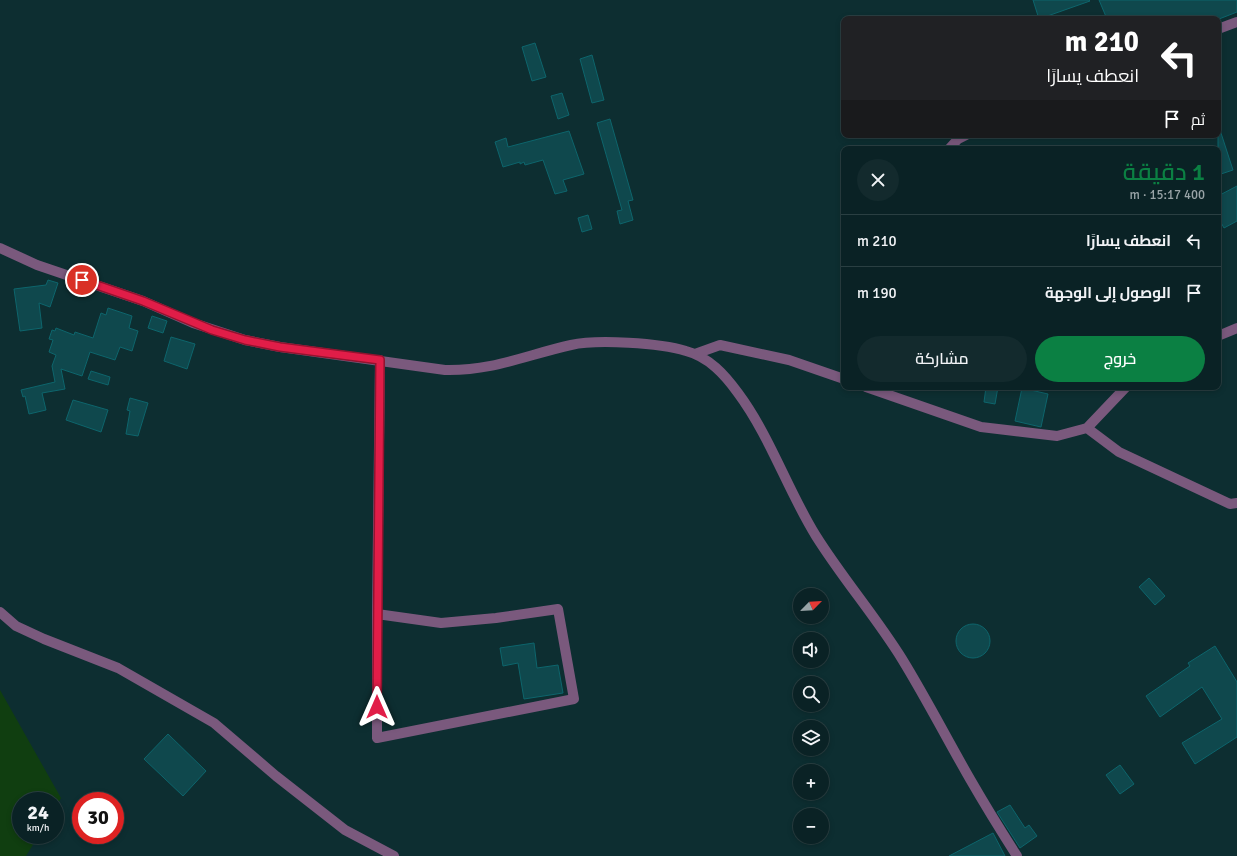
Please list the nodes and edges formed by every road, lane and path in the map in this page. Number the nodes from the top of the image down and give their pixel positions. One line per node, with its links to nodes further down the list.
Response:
1 (1237, 22): 2 (street)
2 (1221, 29)
3 (960, 138): 4 (street)
4 (952, 146)
5 (0, 248): 9 (street)
6 (1237, 328): 7 (street)
7 (1221, 335)
8 (695, 354): 9 (street); 10 (street); 18 (street)
9 (380, 360): 16 (street)
10 (841, 378)
11 (875, 390): 13 (street)
12 (1123, 390): 13 (street)
13 (1087, 428): 14 (street)
14 (1237, 503)
15 (0, 612): 17 (street)
16 (377, 614): 16 (street)
17 (394, 856)
18 (1017, 856)

